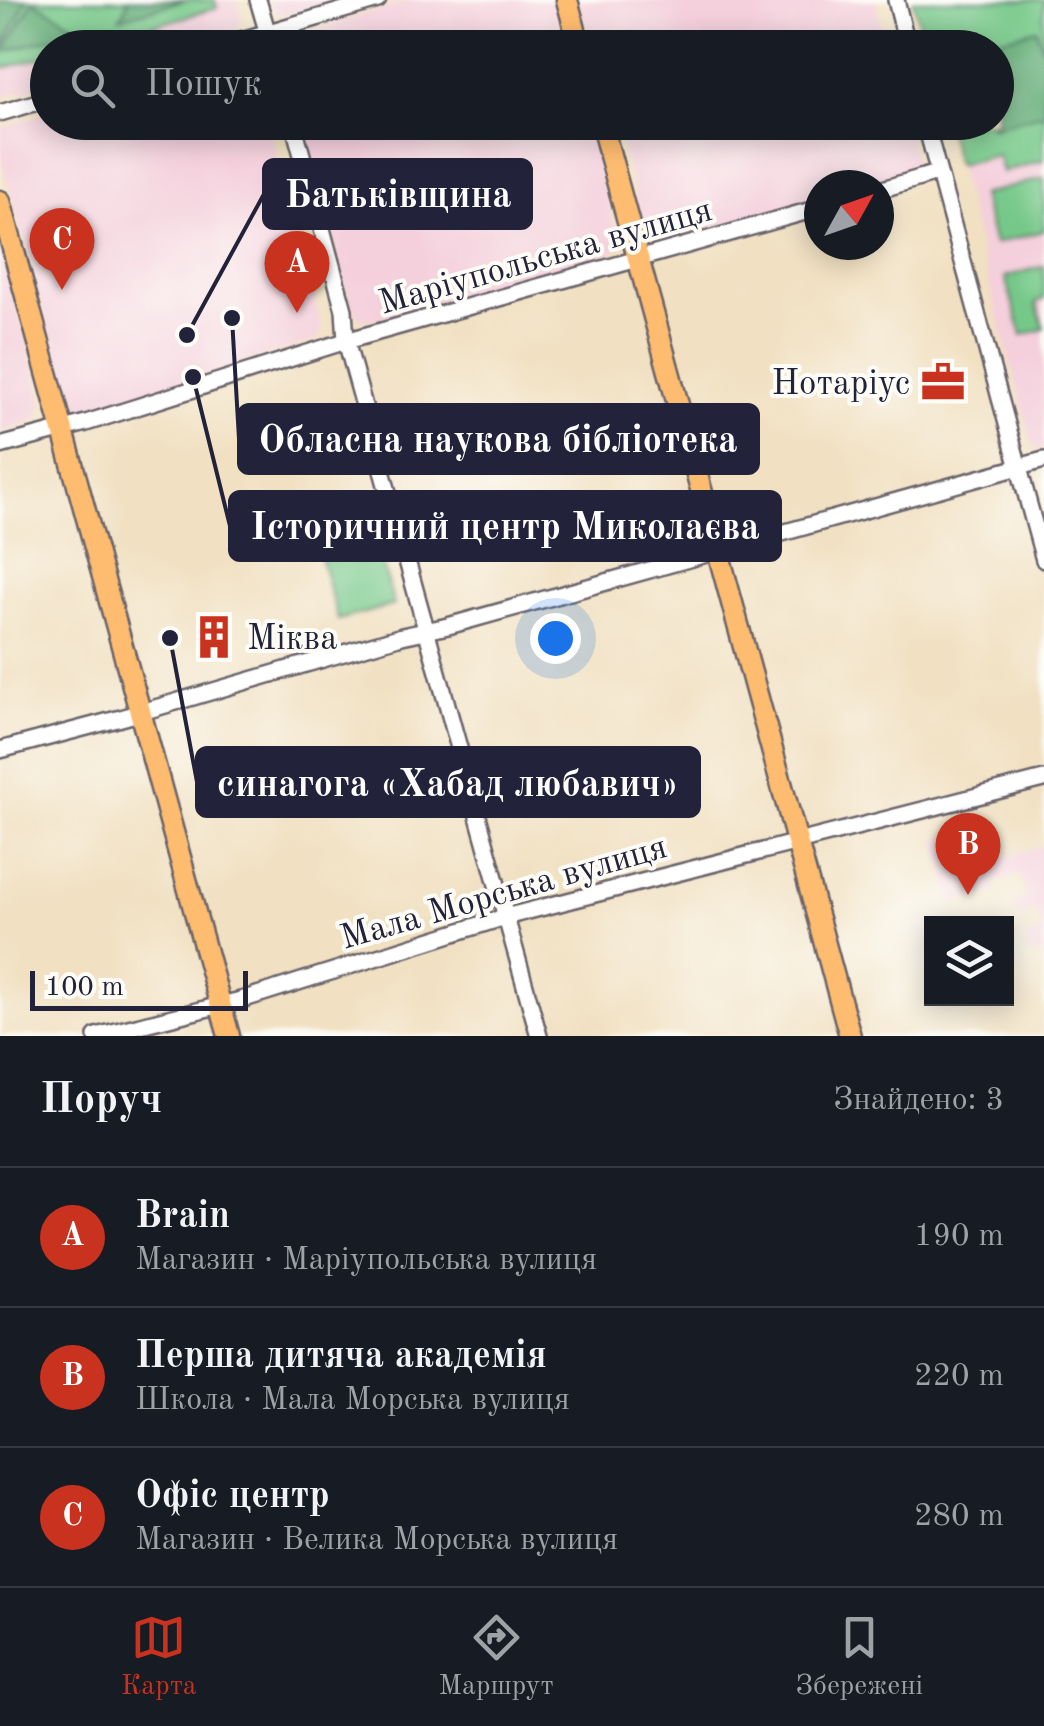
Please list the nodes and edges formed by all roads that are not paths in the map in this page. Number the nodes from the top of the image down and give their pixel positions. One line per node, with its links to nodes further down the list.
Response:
1 (258, 0): 5 (street)
2 (378, 0): 6 (street)
3 (566, 0): 7 (main road)
4 (896, 0): 8 (street)
5 (267, 30)
6 (297, 30)
7 (575, 30)
8 (904, 30)
9 (30, 105): 10 (street)
10 (0, 114)
11 (297, 140): 19 (street)
12 (606, 140): 18 (main road)
13 (929, 140): 14 (street)
14 (937, 173): 15 (street); 23 (street)
15 (894, 186)
16 (0, 200): 20 (main road)
17 (804, 212): 18 (street, Маріупольська вулиця)
18 (640, 260): 19 (street, Маріупольська вулиця); 24 (main road)
19 (346, 341): 20 (street, Маріупольська вулиця); 26 (street)
20 (62, 429): 21 (street, Маріупольська вулиця); 27 (main road)
21 (0, 446)
22 (1044, 460): 23 (street)
23 (1019, 467): 24 (street); 25 (street)
24 (717, 550): 26 (street); 30 (main road)
25 (1044, 560)
26 (428, 630): 27 (street); 31 (street)
27 (140, 713): 28 (street); 32 (main road)
28 (0, 750)
29 (1044, 778): 30 (street, Мала Морська вулиця)
30 (799, 841): 31 (street, Мала Морська вулиця); 36 (main road)
31 (505, 916): 32 (street, Мала Морська вулиця); 35 (street)
32 (220, 1005): 33 (street, Мала Морська вулиця); 34 (main road)
33 (96, 1036)
34 (228, 1036)
35 (538, 1036)
36 (850, 1036)

